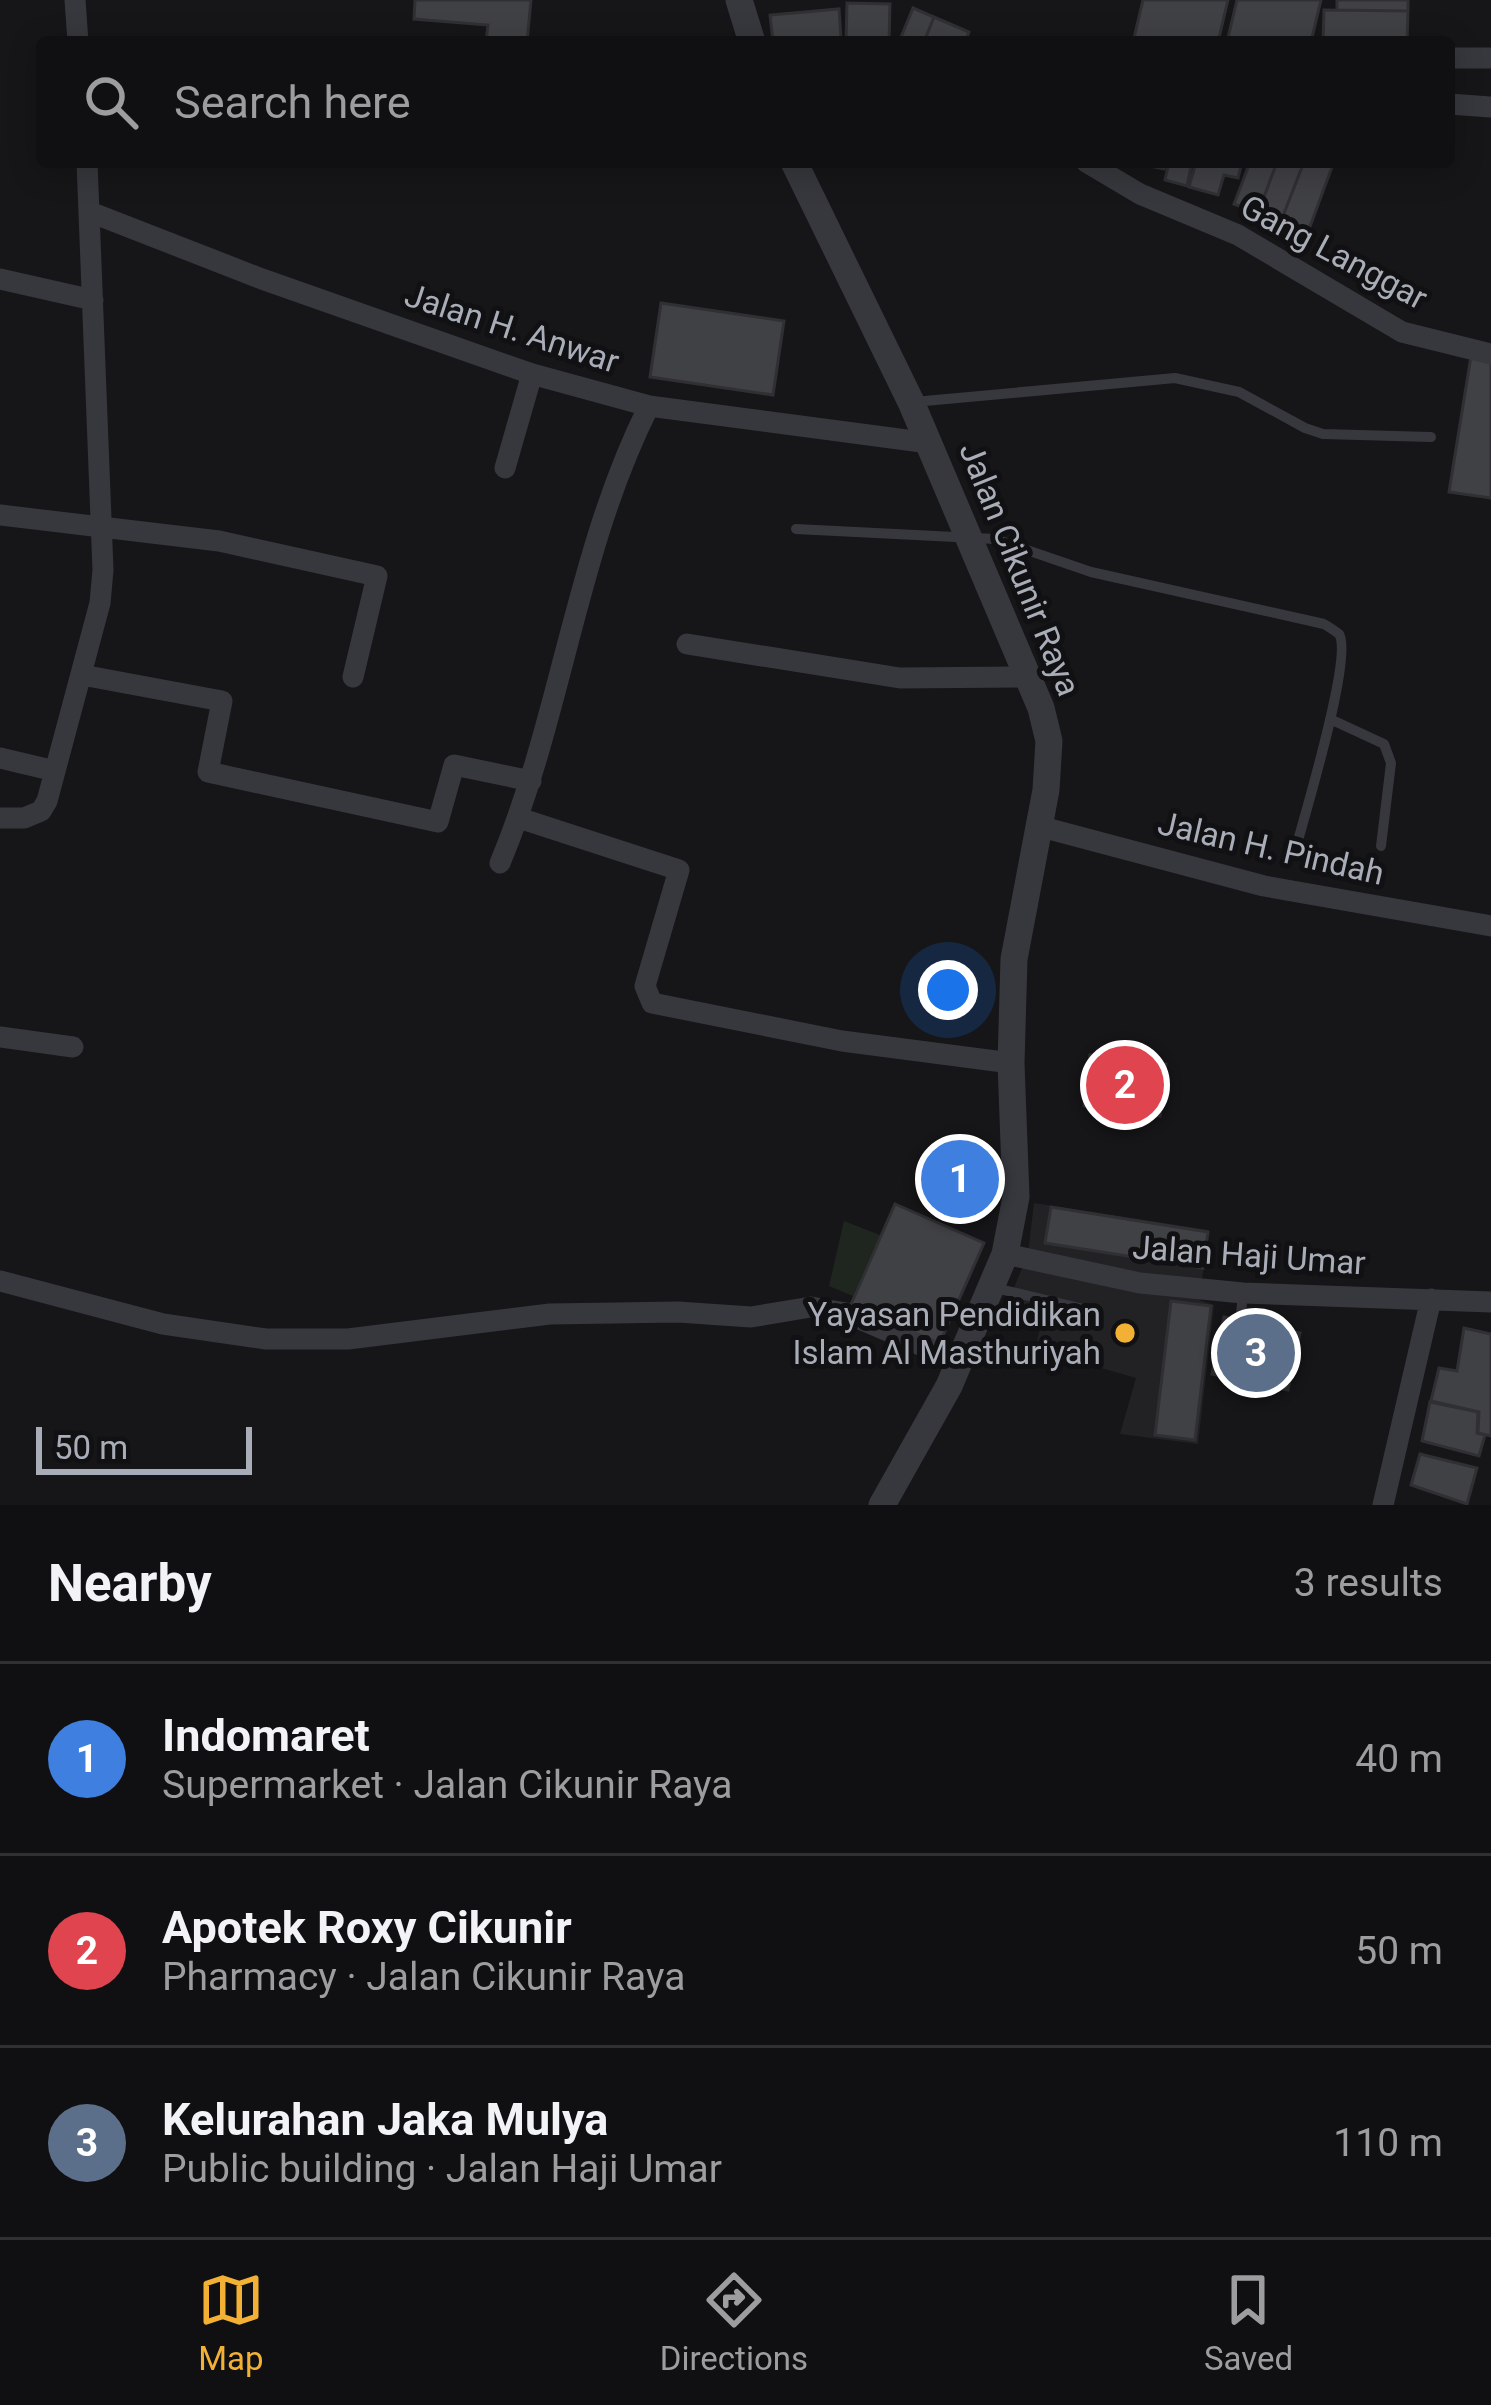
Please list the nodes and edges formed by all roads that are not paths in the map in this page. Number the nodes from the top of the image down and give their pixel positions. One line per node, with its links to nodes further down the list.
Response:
1 (75, 0): 3 (street)
2 (739, 0): 4 (street)
3 (78, 36)
4 (750, 36)
5 (1455, 58): 6 (street)
6 (1491, 58)
7 (1455, 104): 8 (street)
8 (1491, 107)
9 (87, 168): 12 (street)
10 (797, 168): 17 (street, Jalan Cikunir Raya)
11 (1096, 168): 15 (street, Gang Langgar)
12 (90, 212): 14 (street); 16 (street, Jalan H. Anwar)
13 (0, 279): 14 (street)
14 (93, 300): 23 (street)
15 (1491, 354)
16 (532, 374): 18 (street, Jalan H. Anwar); 21 (street)
17 (911, 402): 19 (lane); 20 (street, Jalan Cikunir Raya)
18 (649, 406): 20 (street, Jalan H. Anwar); 33 (street)
19 (1431, 436)
20 (929, 443): 25 (street, Jalan Cikunir Raya)
21 (505, 468)
22 (0, 515): 23 (street)
23 (104, 526): 27 (street); 29 (street)
24 (796, 530): 25 (lane)
25 (970, 537): 28 (street, Jalan Cikunir Raya); 30 (lane)
26 (687, 644): 28 (street)
27 (82, 675): 32 (street); 33 (street)
28 (1028, 676): 36 (street, Jalan Cikunir Raya)
29 (353, 677)
30 (1330, 719): 37 (lane); 38 (lane)
31 (0, 758): 32 (street)
32 (56, 771): 34 (street)
33 (531, 781): 35 (street)
34 (0, 818)
35 (519, 818): 39 (street); 43 (street)
36 (1038, 826): 40 (street, Jalan H. Pindah); 43 (street, Jalan Cikunir Raya)
37 (1299, 837)
38 (1381, 846)
39 (500, 863)
40 (1491, 926)
41 (0, 1037): 42 (street)
42 (73, 1047)
43 (1011, 1063): 44 (street, Jalan Cikunir Raya)
44 (1005, 1254): 46 (street, Jalan Cikunir Raya); 47 (street, Jalan Haji Umar)
45 (0, 1281): 52 (street)
46 (992, 1287): 50 (lane); 52 (street, Jalan Cikunir Raya)
47 (1243, 1293): 48 (street, Jalan Haji Umar); 51 (lane)
48 (1431, 1299): 49 (street, Jalan Haji Umar); 54 (street)
49 (1491, 1302)
50 (1084, 1309)
51 (1267, 1318)
52 (960, 1362): 53 (street, Jalan Cikunir Raya)
53 (882, 1505)
54 (1383, 1505)

